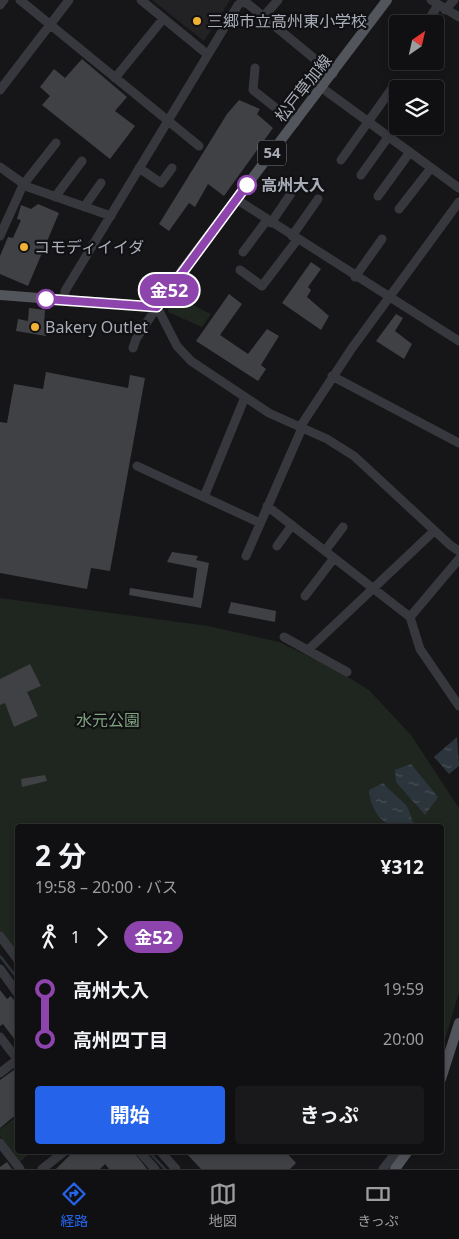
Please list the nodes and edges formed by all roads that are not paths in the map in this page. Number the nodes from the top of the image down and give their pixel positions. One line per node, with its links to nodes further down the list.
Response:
1 (4, 0): 8 (street)
2 (20, 0): 13 (street)
3 (70, 0): 13 (street)
4 (140, 0): 12 (street)
5 (278, 0): 10 (street)
6 (387, 0): 16 (main road, 松戸草加線 / 54)
7 (454, 0): 9 (street)
8 (0, 5)
9 (438, 5): 11 (street)
10 (264, 16): 14 (street); 16 (street)
11 (459, 17)
12 (163, 19): 14 (street); 17 (street)
13 (50, 25): 17 (street); 19 (street)
14 (207, 54): 21 (street)
15 (254, 68): 23 (street)
16 (333, 74): 18 (main road, 松戸草加線 / 54)
17 (115, 78): 21 (street)
18 (322, 88): 22 (street); 23 (main road, 松戸草加線 / 54)
19 (0, 90)
20 (389, 93): 22 (street)
21 (168, 120): 26 (street); 31 (street)
22 (369, 122): 24 (street); 28 (street)
23 (295, 123): 42 (main road, 松戸草加線 / 54)
24 (389, 137): 27 (street); 34 (street)
25 (56, 143): 36 (street)
26 (199, 146)
27 (410, 152): 33 (street); 39 (street)
28 (341, 160)
29 (82, 161): 40 (street)
30 (0, 167): 36 (street)
31 (139, 168): 32 (street); 46 (street)
32 (172, 168)
33 (431, 168): 37 (street); 45 (street)
34 (361, 175)
35 (101, 183): 44 (street)
36 (23, 185): 40 (street); 48 (street)
37 (459, 188)
38 (294, 189): 47 (street)
39 (378, 196)
40 (55, 197): 44 (street)
41 (318, 199): 49 (street)
42 (236, 200): 47 (street); 57 (main road, 松戸草加線 / 54)
43 (459, 202): 55 (street)
44 (84, 207): 46 (street)
45 (399, 209)
46 (110, 216): 56 (street)
47 (269, 221): 49 (street); 51 (street)
48 (0, 236)
49 (294, 238): 52 (street); 53 (street)
50 (382, 239): 53 (street)
51 (243, 252)
52 (240, 270)
53 (355, 277): 55 (street)
54 (0, 295): 56 (main road)
55 (388, 298): 58 (street); 60 (street)
56 (65, 300): 57 (main road)
57 (157, 307): 59 (street); 61 (street)
58 (459, 341)
59 (133, 348)
60 (332, 376): 62 (street); 63 (street)
61 (245, 397): 62 (street); 65 (street)
62 (301, 428): 66 (street); 70 (street)
63 (459, 443)
64 (136, 466): 65 (street)
65 (204, 497): 67 (street)
66 (267, 506): 67 (street); 68 (street)
67 (260, 523): 74 (street)
68 (292, 525): 71 (street); 72 (street)
69 (343, 527): 72 (street)
70 (434, 530): 73 (street); 77 (street)
71 (277, 546)
72 (325, 551): 75 (street)
73 (459, 551)
74 (246, 556)
75 (334, 558): 77 (street); 78 (street)
76 (459, 559): 79 (street)
77 (373, 588): 79 (street); 81 (street)
78 (305, 596)
79 (410, 617): 83 (street)
80 (284, 636): 81 (street)
81 (309, 649): 82 (street)
82 (347, 672)
83 (459, 706)
84 (0, 936): 85 (street)
85 (15, 956)
86 (0, 969): 87 (street)
87 (15, 990)
88 (459, 1023): 92 (main road)
89 (0, 1037): 90 (street)
90 (15, 1057)
91 (15, 1062): 93 (street)
92 (444, 1070)
93 (0, 1073)
94 (0, 1143): 100 (street)
95 (61, 1154): 101 (street)
96 (142, 1154): 102 (street)
97 (163, 1154): 103 (street)
98 (395, 1154): 104 (street)
99 (406, 1154): 105 (main road)
100 (20, 1169)
101 (42, 1169)
102 (155, 1169)
103 (176, 1169)
104 (383, 1169)
105 (395, 1169)

